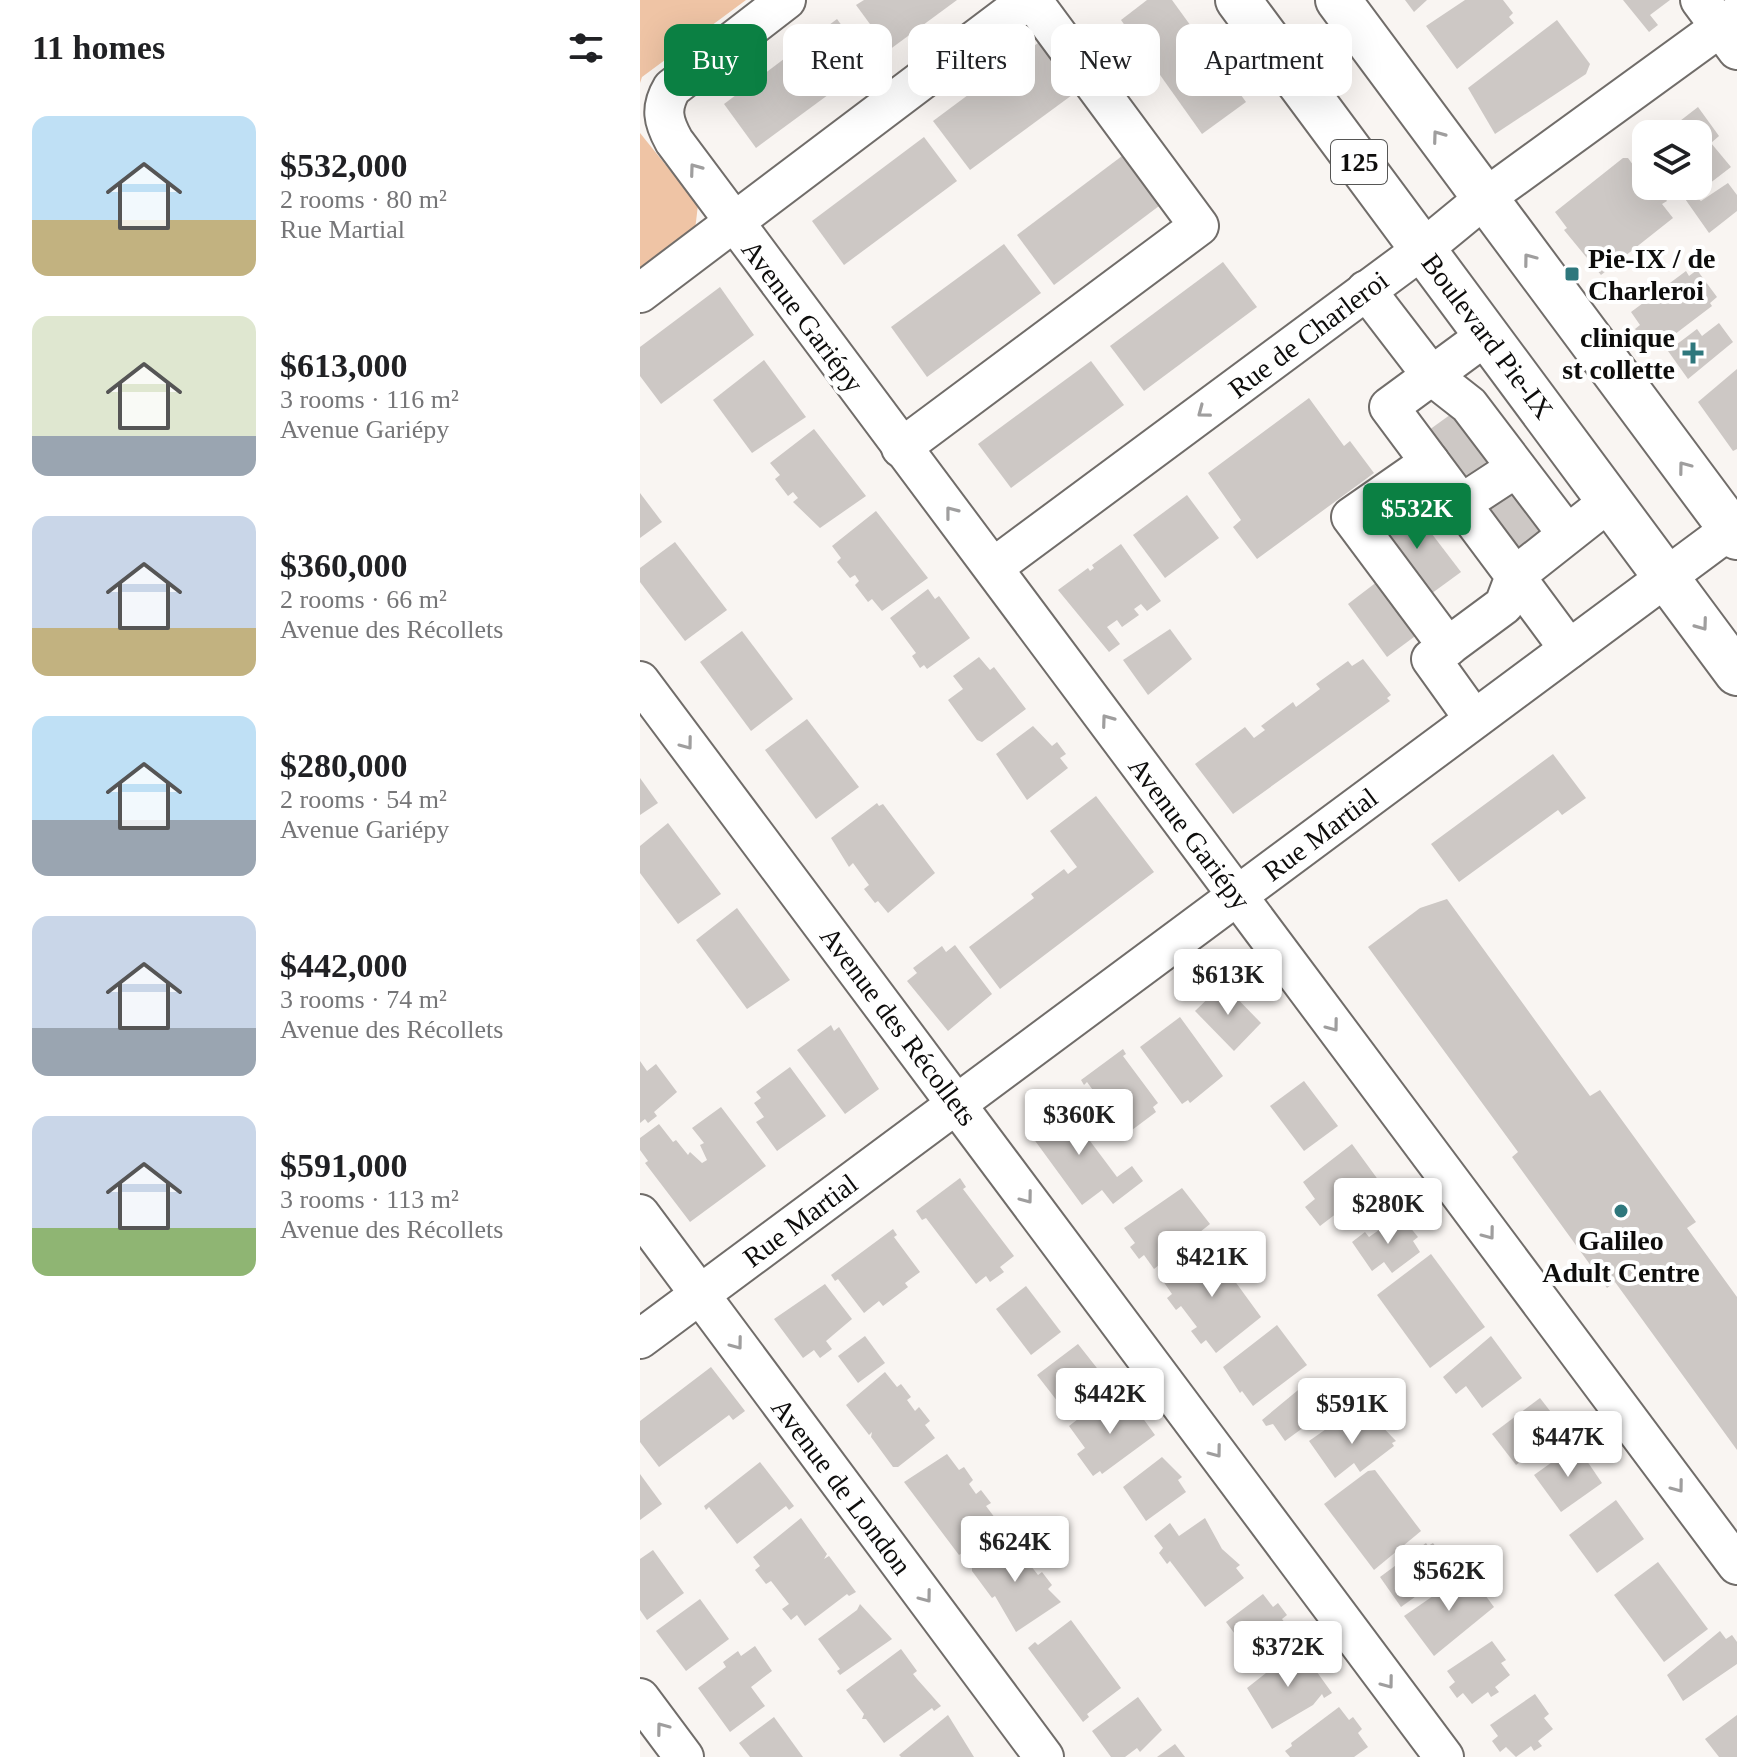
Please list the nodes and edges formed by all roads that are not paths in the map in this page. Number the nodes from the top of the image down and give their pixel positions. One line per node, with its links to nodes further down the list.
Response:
1 (786, 0): 7 (street, Avenue Gariépy, one-way to 1)
2 (1030, 0): 7 (street, Avenue Gariépy); 13 (street, Avenue Gariépy)
3 (1238, 0): 8 (main road, Boulevard Pie-IX / 125)
4 (1338, 0): 6 (main road, one-way to 4)
5 (1724, 23): 6 (street, Rue de Charleroi)
6 (1485, 198): 8 (street, Rue de Charleroi); 18 (main road, one-way to 6)
7 (734, 223): 10 (street); 13 (street, Avenue Gariépy)
8 (1423, 249): 9 (street, Rue de Charleroi); 11 (main road, Boulevard Pie-IX / 125)
9 (1366, 290): 12 (street); 20 (street, Rue de Charleroi, one-way to 20)
10 (640, 293)
11 (1487, 335): 12 (street); 16 (main road, Boulevard Pie-IX / 125)
12 (1432, 376): 14 (street); 15 (street)
13 (901, 448): 20 (street, Avenue Gariépy, one-way to 13)
14 (1430, 462): 17 (street); 23 (street)
15 (1516, 468): 17 (street); 19 (street)
16 (1610, 501): 19 (street); 22 (main road, Boulevard Pie-IX / 125)
17 (1461, 504): 21 (street)
18 (1734, 533): 22 (street, Rue Martial)
19 (1567, 534): 21 (street)
20 (994, 567): 28 (street, Avenue Gariépy, one-way to 20)
21 (1515, 576): 23 (street); 24 (street)
22 (1667, 577): 24 (street, Rue Martial); 25 (main road, Boulevard Pie-IX / 125, one-way to 25)
23 (1448, 647): 27 (street)
24 (1569, 649): 27 (street, Rue Martial)
25 (1737, 673)
26 (640, 681): 29 (street, Avenue des Récollets, one-way to 29)
27 (1474, 719): 28 (street, Rue Martial)
28 (1236, 896): 29 (street, Rue Martial); 33 (street, Avenue Gariépy, one-way to 33)
29 (957, 1104): 31 (street, Rue Martial); 37 (street, Avenue des Récollets, one-way to 37)
30 (640, 1214): 31 (street, Avenue de London)
31 (700, 1294): 32 (street, Rue Martial); 36 (street, Avenue de London, one-way to 36)
32 (640, 1339)
33 (1737, 1565)
34 (640, 1698): 35 (street, one-way to 34)
35 (684, 1757)
36 (1044, 1757)
37 (1444, 1757)

